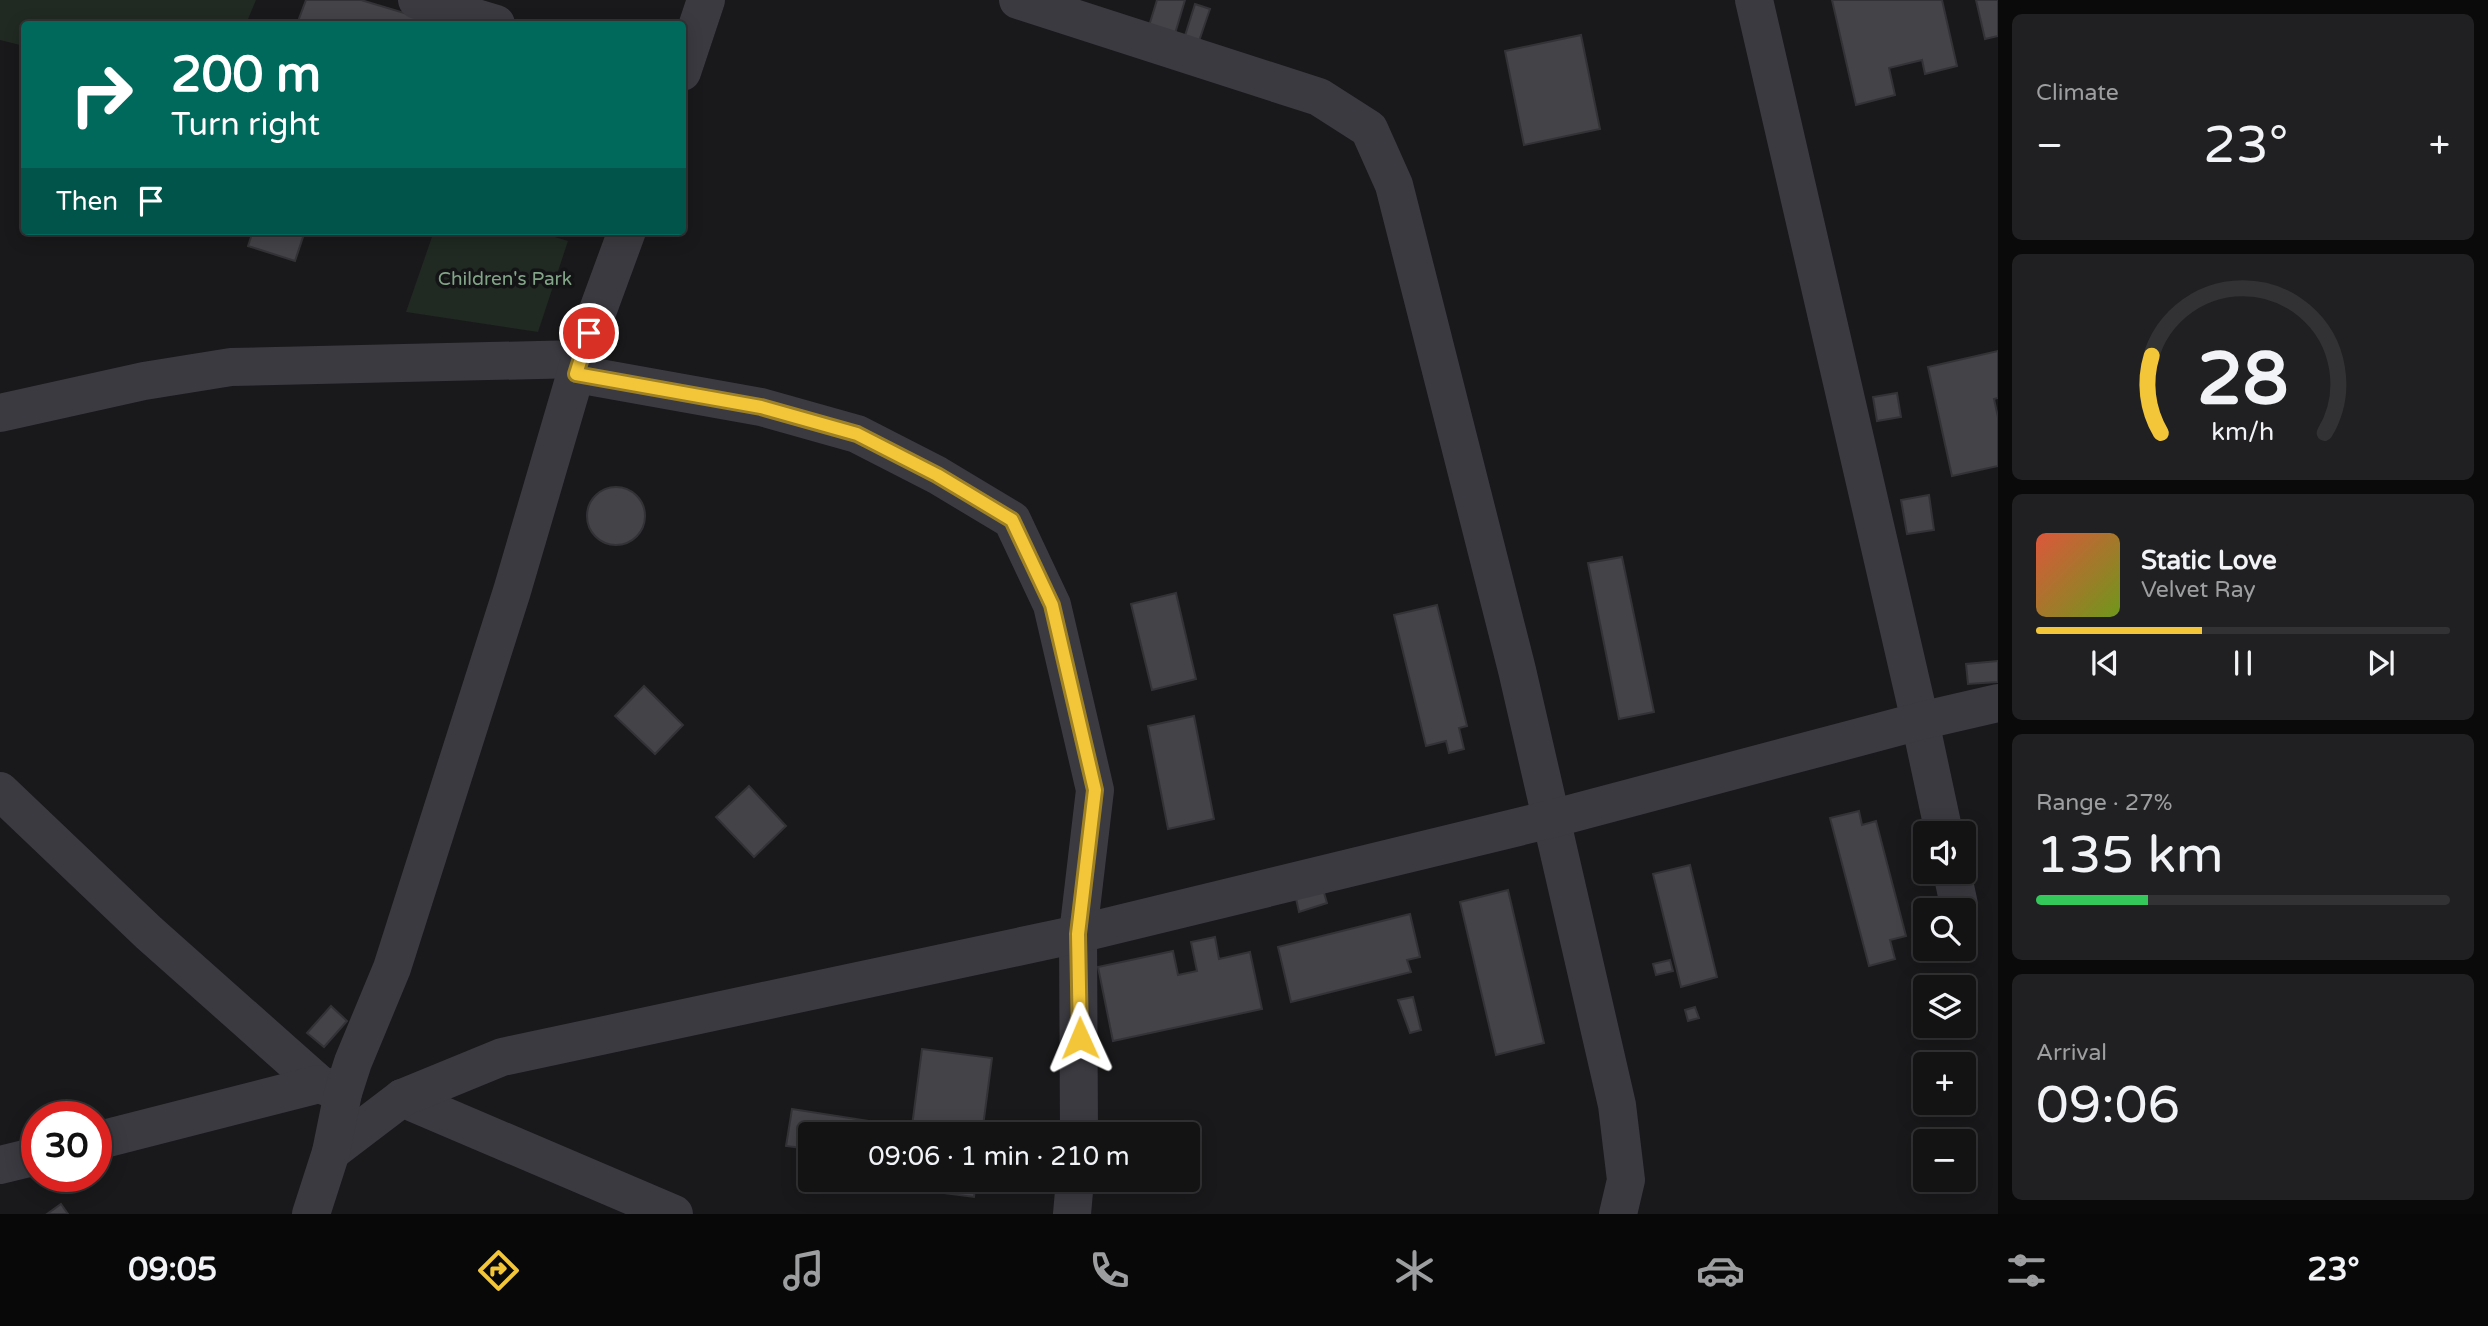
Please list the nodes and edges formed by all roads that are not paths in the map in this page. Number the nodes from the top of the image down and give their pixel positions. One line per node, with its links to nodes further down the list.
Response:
1 (417, 0): 5 (street)
2 (706, 0): 6 (street)
3 (1018, 0): 13 (street)
4 (1754, 0): 11 (street)
5 (485, 21)
6 (686, 60)
7 (626, 235): 8 (street)
8 (578, 366): 9 (street); 15 (street); 16 (street)
9 (0, 413)
10 (1998, 703): 11 (street)
11 (1920, 721): 13 (street); 14 (street)
12 (0, 791): 16 (street)
13 (1550, 819): 15 (street); 27 (street)
14 (1941, 821)
15 (1078, 934): 17 (street); 18 (street)
16 (331, 1088): 19 (street); 20 (street)
17 (402, 1098): 20 (street); 25 (street)
18 (1079, 1122)
19 (112, 1137)
20 (331, 1152): 24 (street)
21 (21, 1160): 22 (street)
22 (0, 1166)
23 (1074, 1192): 26 (street)
24 (311, 1214)
25 (674, 1214)
26 (1072, 1214)
27 (1618, 1214)

